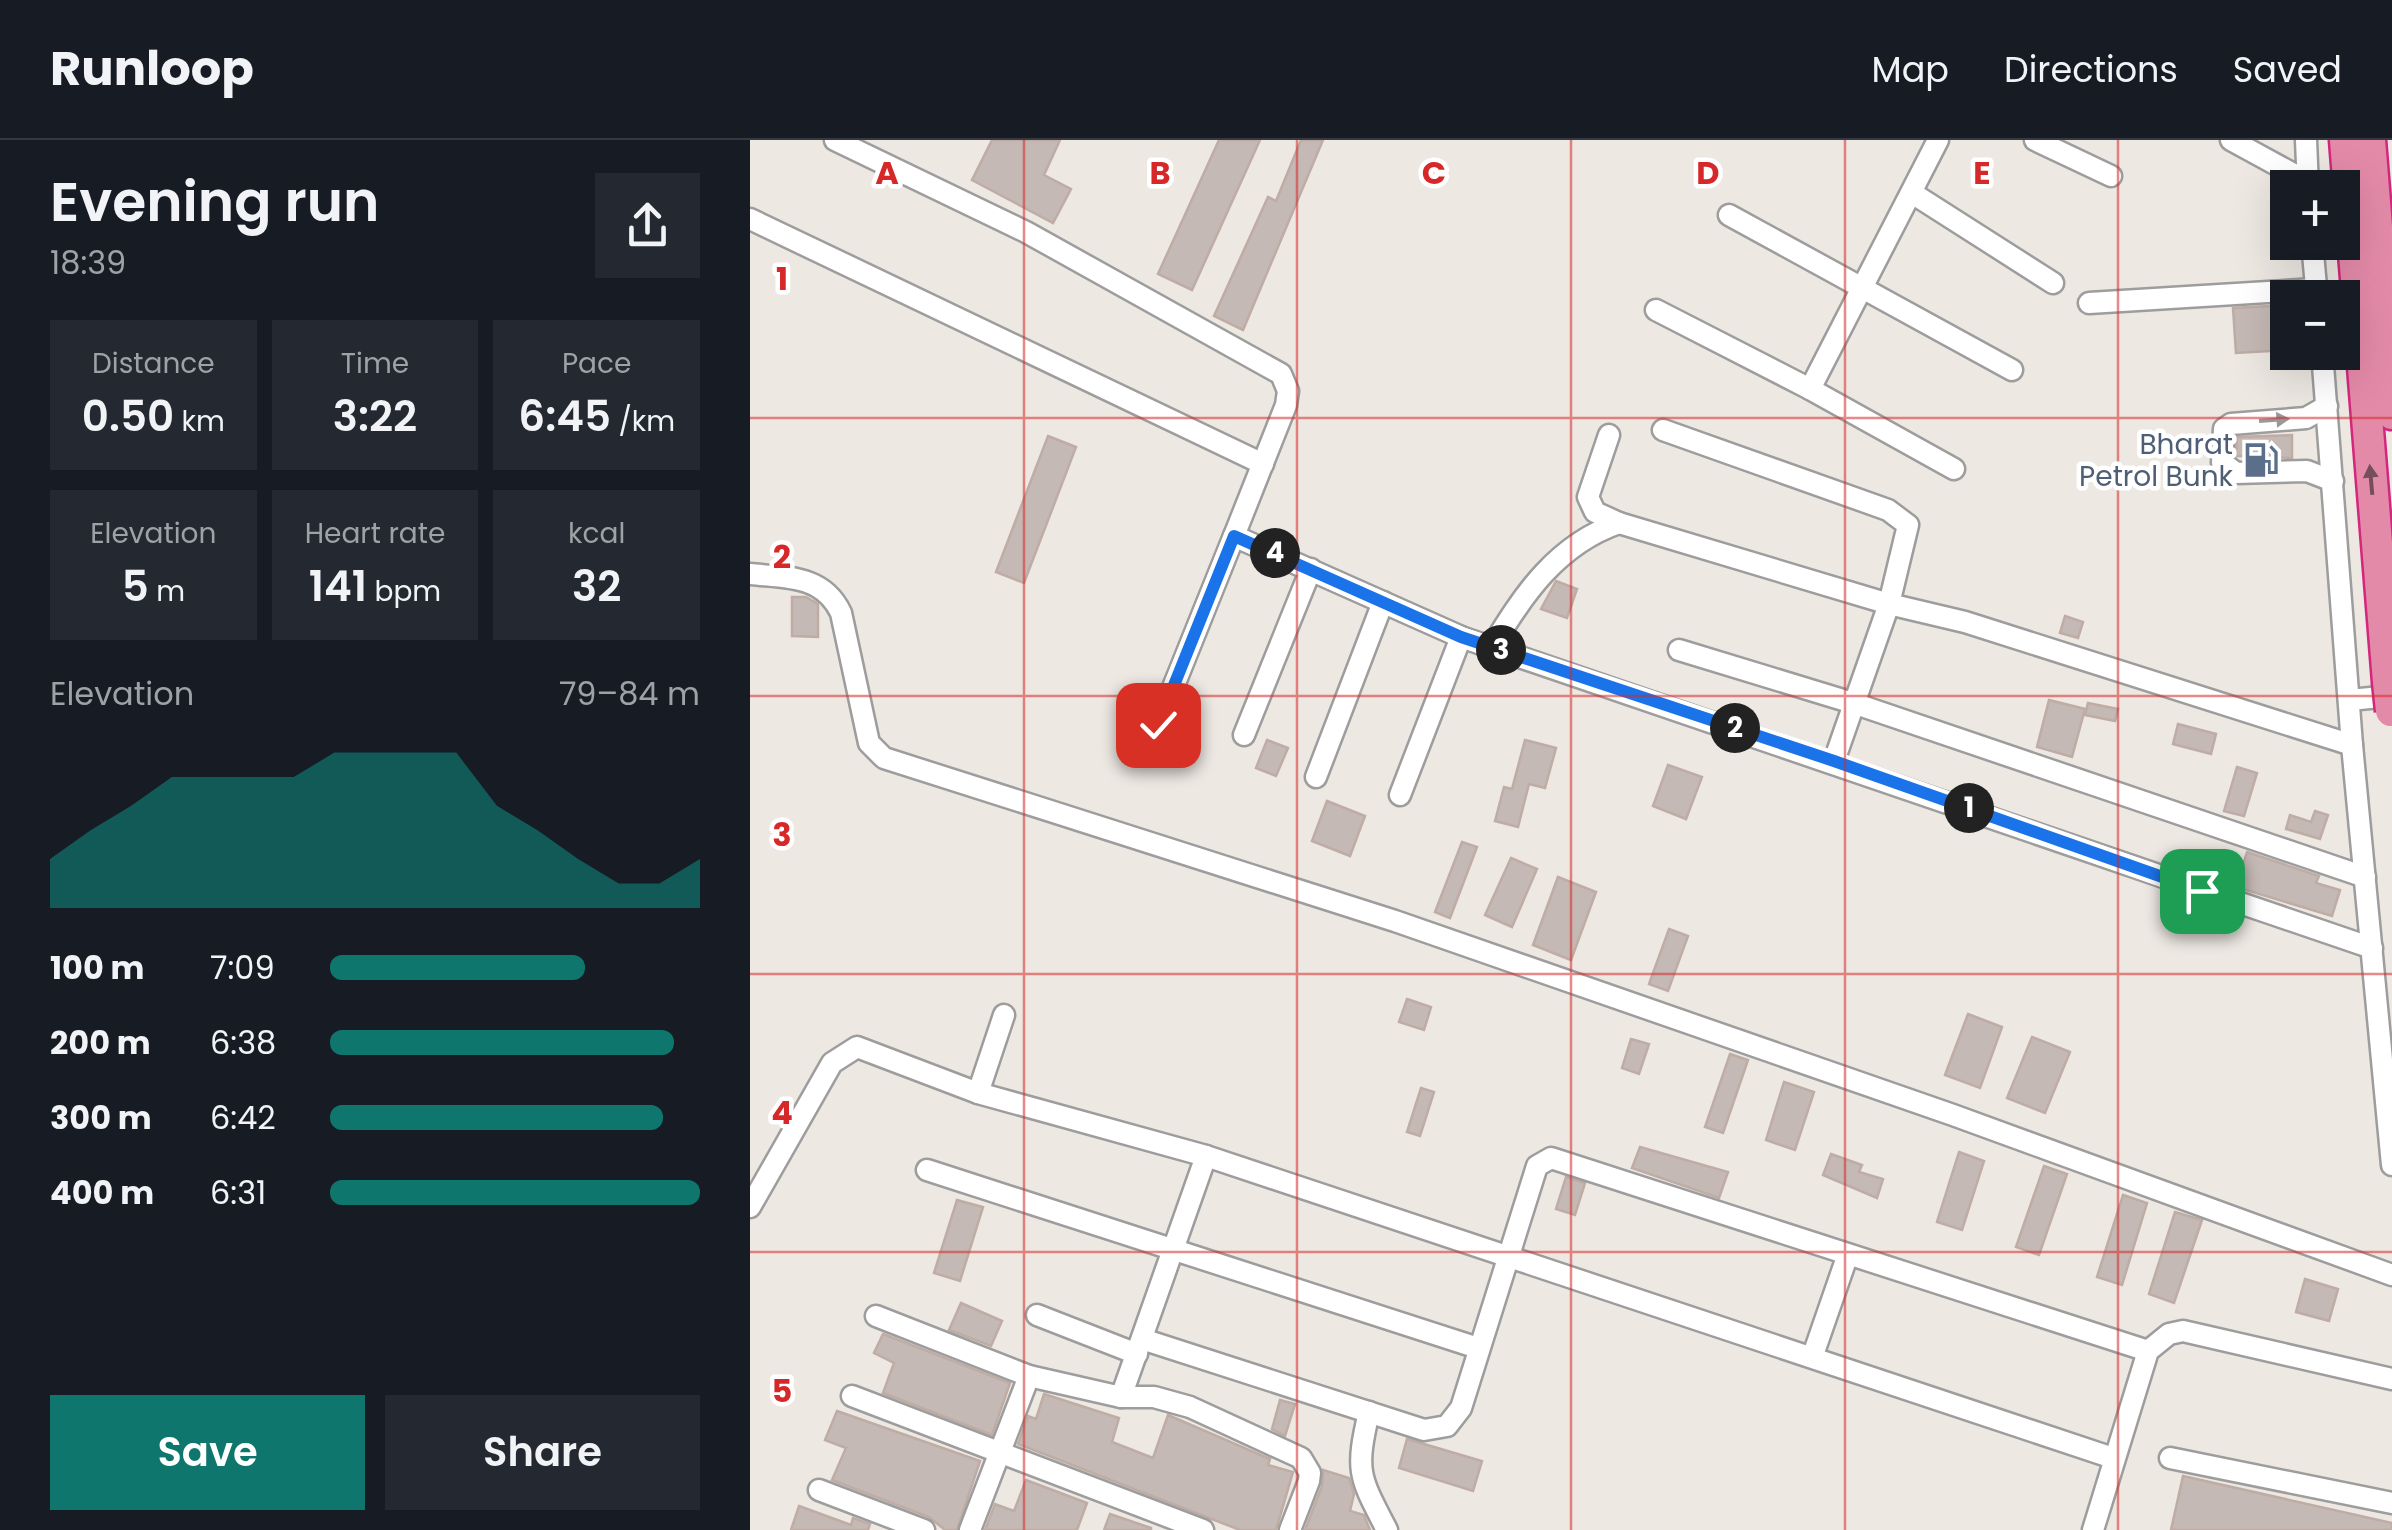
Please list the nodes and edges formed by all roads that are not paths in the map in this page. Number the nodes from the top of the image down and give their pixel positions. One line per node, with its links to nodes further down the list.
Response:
1 (834, 140): 26 (street)
2 (1938, 140): 11 (street)
3 (2035, 140): 10 (street)
4 (2231, 140): 8 (street)
5 (2306, 140): 9 (street)
6 (2346, 140): 38 (highway, one-way to 6)
7 (2370, 140): 23 (highway)
8 (2282, 170)
9 (2307, 170)
10 (2110, 176)
11 (1912, 193): 14 (street); 15 (street)
12 (1729, 216): 15 (street)
13 (750, 219): 26 (street)
14 (2053, 283)
15 (1862, 290): 19 (street); 21 (street)
16 (2270, 295): 17 (street)
17 (2089, 303)
18 (1656, 310): 21 (street)
19 (2012, 370)
20 (2324, 370): 22 (street)
21 (1810, 389): 27 (street)
22 (2327, 406): 28 (street); 28 (street, one-way to 22)
23 (2392, 414)
24 (1662, 430): 34 (street)
25 (1609, 435): 29 (street)
26 (1263, 464): 30 (street)
27 (1954, 468)
28 (2333, 481): 39 (street)
29 (1619, 523): 34 (street); 36 (street)
30 (1234, 536): 31 (street); 41 (street)
31 (1311, 569): 33 (street); 43 (street)
32 (750, 574): 59 (street)
33 (1384, 602): 35 (street); 46 (street)
34 (1889, 604): 40 (street); 44 (street)
35 (1461, 637): 36 (street); 47 (street)
36 (1492, 647): 45 (street)
37 (1680, 650): 40 (street)
38 (2390, 697): 39 (street); 42 (highway)
39 (2349, 700): 44 (street)
40 (1854, 703): 45 (street); 48 (street)
41 (1158, 725)
42 (2392, 727)
43 (1244, 735)
44 (2352, 744): 48 (street)
45 (1834, 761): 49 (street)
46 (1316, 777)
47 (1400, 796)
48 (2365, 877): 49 (street)
49 (2372, 948): 53 (street)
50 (1004, 1015): 51 (street)
51 (978, 1093): 52 (street); 55 (street)
52 (1206, 1156): 56 (street); 57 (street)
53 (2392, 1165)
54 (926, 1170): 56 (street)
55 (750, 1207)
56 (1173, 1249): 62 (street); 63 (street)
57 (1508, 1254): 58 (street); 63 (street); 65 (street)
58 (1847, 1257): 64 (street); 65 (street)
59 (2392, 1275)
60 (1038, 1315): 62 (street)
61 (876, 1316): 66 (street)
62 (1140, 1346): 69 (street); 70 (street)
63 (1478, 1348): 70 (street)
64 (2148, 1351): 67 (street); 72 (street)
65 (1814, 1355): 72 (street)
66 (1029, 1376): 69 (street); 71 (street)
67 (2392, 1379)
68 (852, 1396): 71 (street)
69 (1120, 1397): 79 (street)
70 (1369, 1412): 80 (street)
71 (998, 1452): 77 (street); 78 (street)
72 (2113, 1458): 81 (street)
73 (2170, 1458): 75 (street)
74 (819, 1490): 76 (street)
75 (2392, 1503)
76 (924, 1530)
77 (970, 1530)
78 (1203, 1530)
79 (1290, 1530)
80 (1387, 1530)
81 (2093, 1530)

